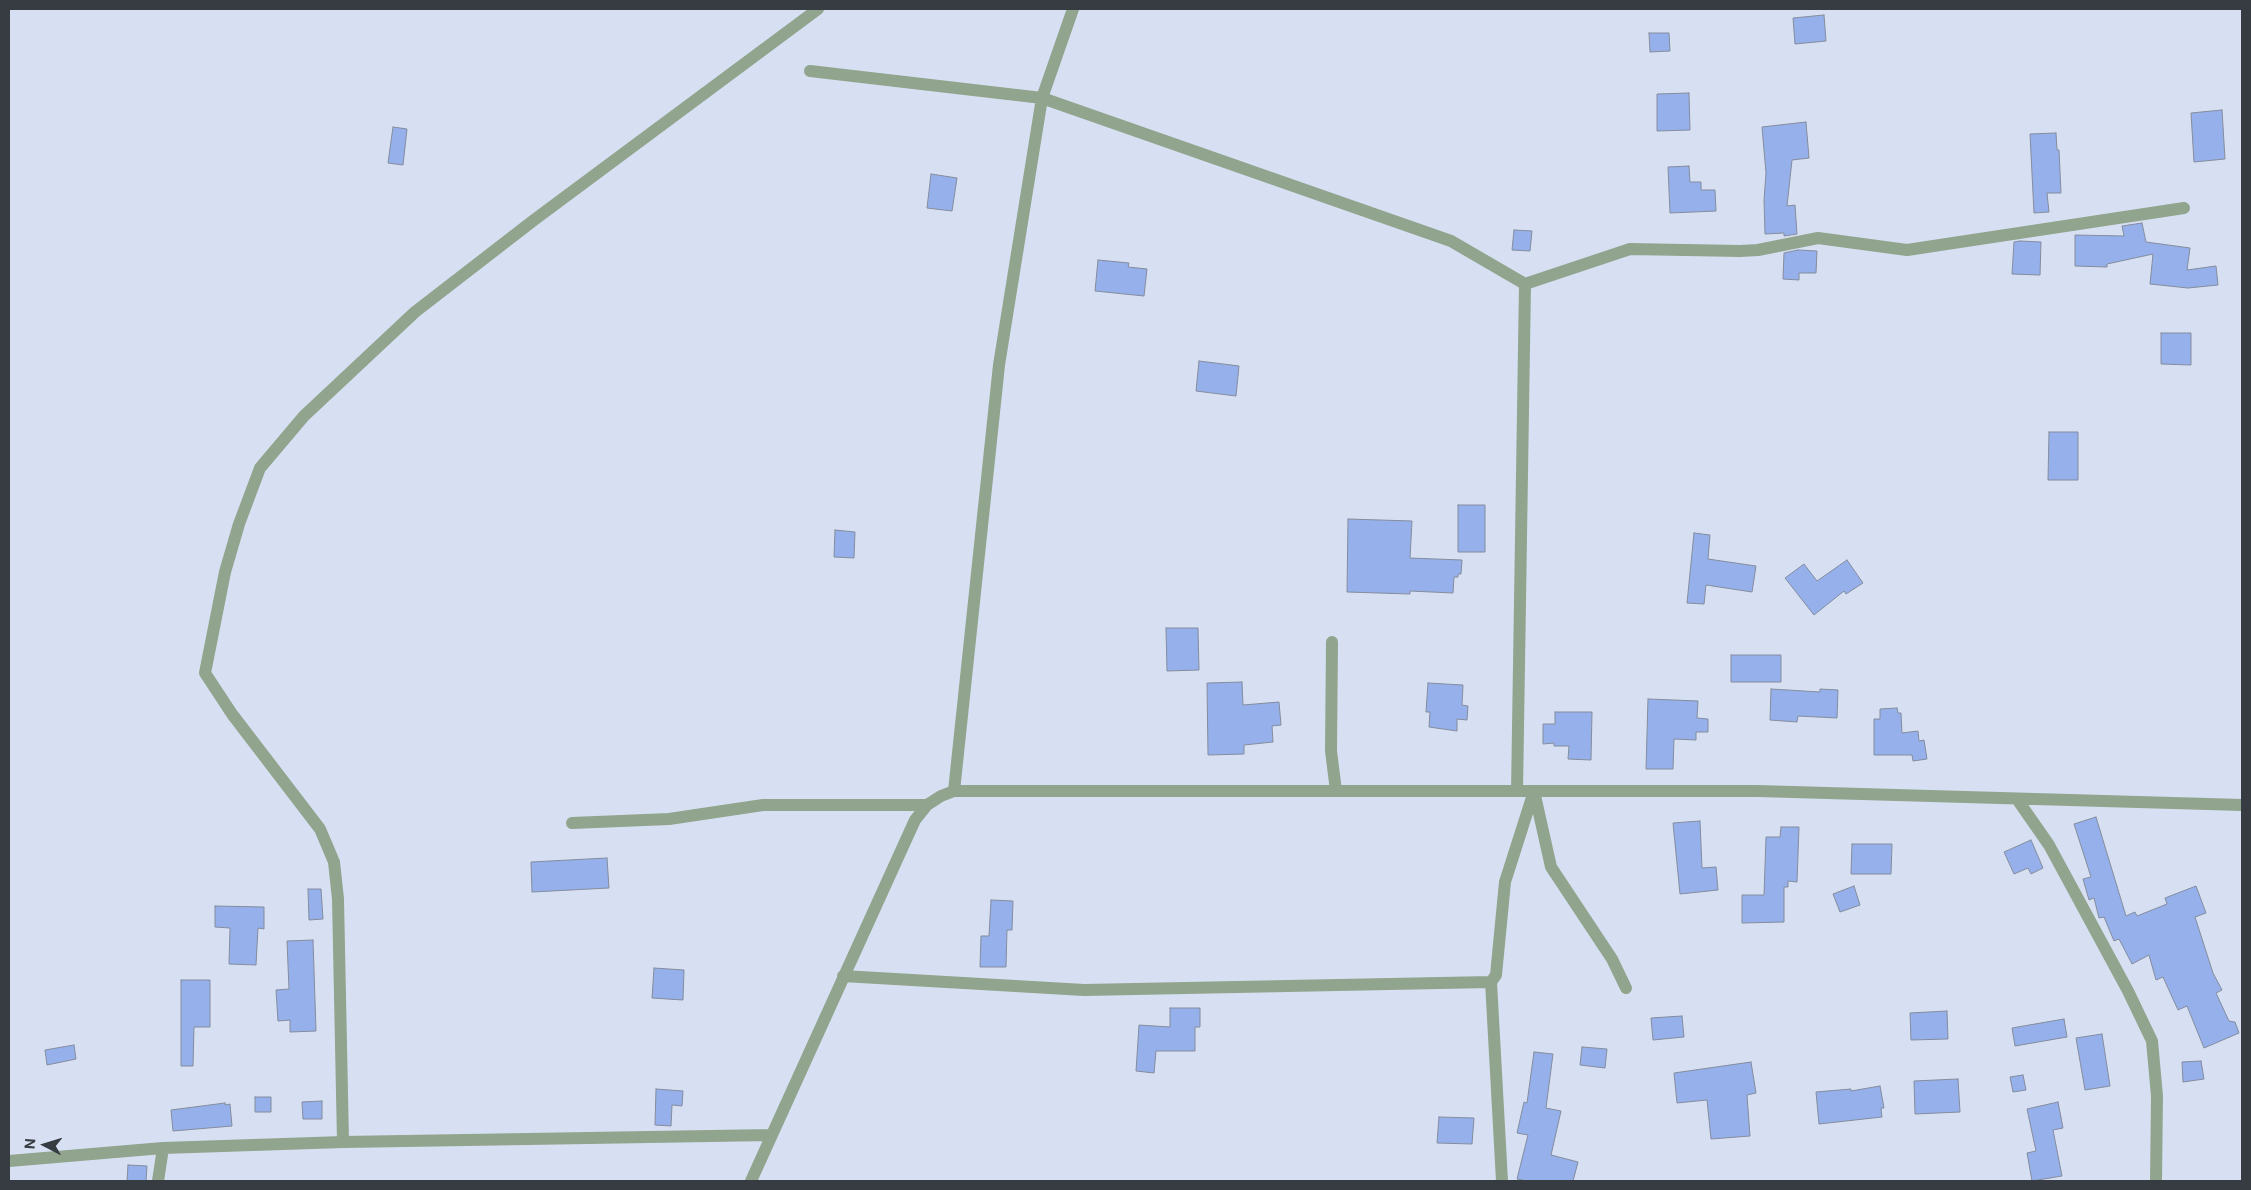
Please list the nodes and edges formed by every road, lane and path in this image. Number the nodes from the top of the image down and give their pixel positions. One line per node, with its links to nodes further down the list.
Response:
1 (818, 9): 20 (street)
2 (1073, 9): 4 (street)
3 (810, 71): 4 (street)
4 (1042, 98): 6 (street); 8 (street)
5 (2184, 208): 6 (street)
6 (1525, 284): 10 (street)
7 (1332, 642): 9 (street)
8 (954, 791): 9 (street); 13 (street)
9 (1336, 791): 10 (street)
10 (1517, 791): 11 (street)
11 (1534, 791): 12 (street); 17 (street); 18 (street)
12 (2017, 799): 14 (street); 26 (street)
13 (927, 805): 15 (street); 16 (street)
14 (2242, 806)
15 (572, 823)
16 (844, 976): 17 (street); 19 (street)
17 (1491, 982): 25 (street)
18 (1626, 988)
19 (772, 1135): 20 (street); 24 (street)
20 (343, 1142): 21 (street)
21 (163, 1148): 22 (street); 23 (street)
22 (9, 1161)
23 (158, 1181)
24 (750, 1181)
25 (1502, 1181)
26 (2156, 1181)

